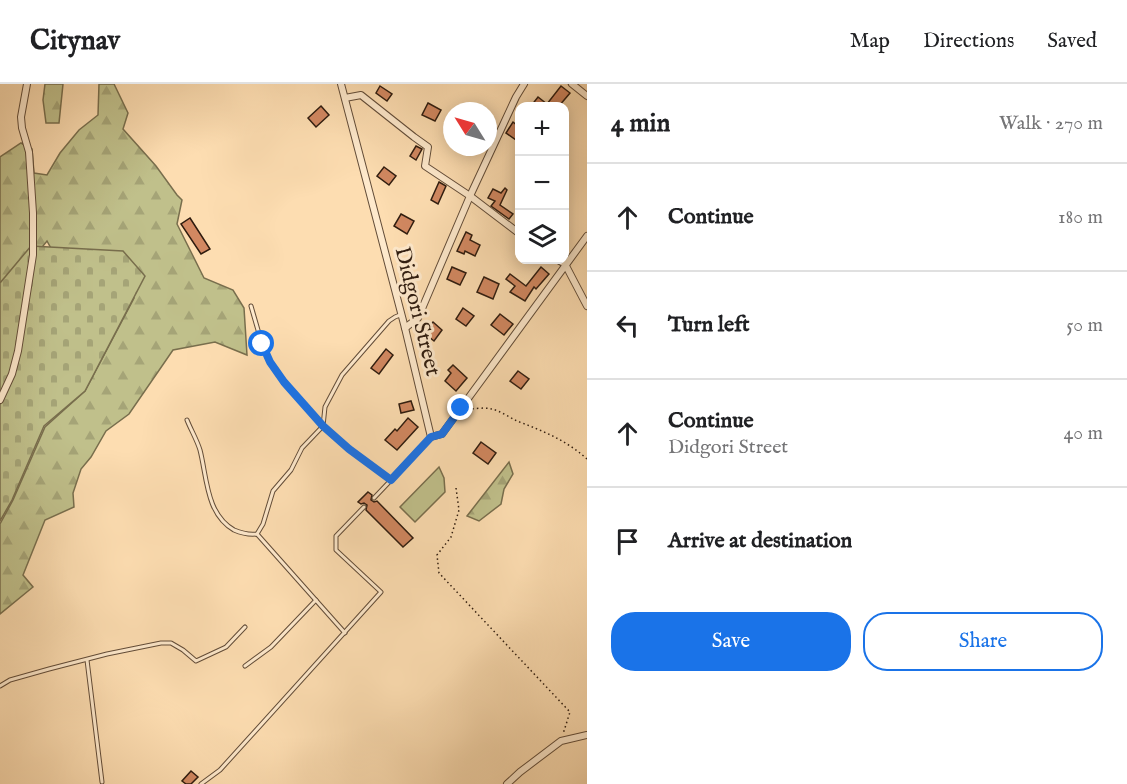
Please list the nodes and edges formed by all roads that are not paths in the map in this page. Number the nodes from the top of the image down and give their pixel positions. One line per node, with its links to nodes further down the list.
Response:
1 (27, 84): 16 (street)
2 (341, 84): 6 (street, Didgori Street)
3 (524, 84): 7 (street)
4 (572, 84): 5 (street)
5 (587, 96)
6 (345, 98): 7 (street); 14 (street, Didgori Street)
7 (470, 196): 8 (street); 15 (street)
8 (515, 231)
9 (587, 236): 10 (street, Didgori Street)
10 (569, 259)
11 (565, 264): 13 (street); 19 (street, Didgori Street)
12 (251, 306): 18 (lane)
13 (587, 306)
14 (402, 315): 15 (street, Didgori Street); 18 (lane)
15 (405, 328): 19 (street, Didgori Street)
16 (0, 400)
17 (187, 420): 23 (lane)
18 (323, 426): 20 (lane); 23 (lane)
19 (431, 437): 20 (lane)
20 (391, 480): 21 (lane)
21 (374, 498)
22 (364, 507): 26 (lane)
23 (256, 534): 24 (lane)
24 (316, 600): 26 (lane); 28 (lane)
25 (245, 627): 27 (lane)
26 (345, 633): 32 (lane)
27 (87, 660): 29 (lane); 31 (lane)
28 (245, 666)
29 (0, 686)
30 (587, 735): 33 (street)
31 (102, 782)
32 (201, 784)
33 (507, 784)

